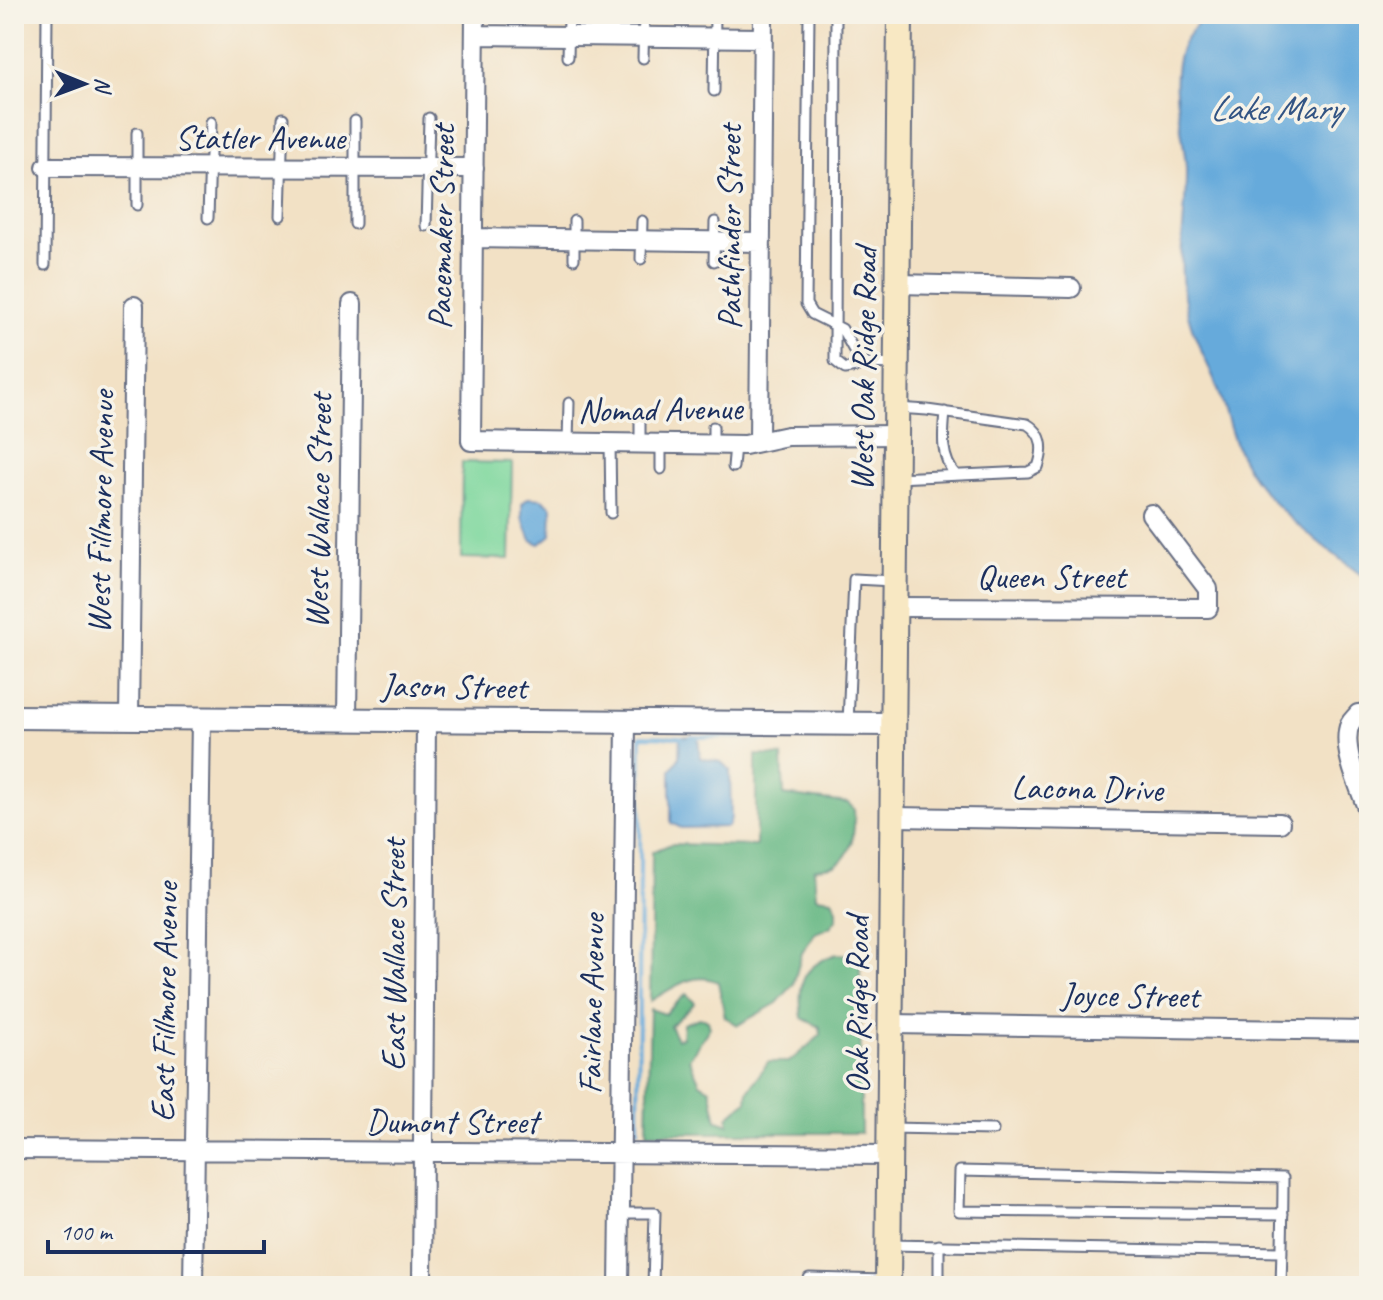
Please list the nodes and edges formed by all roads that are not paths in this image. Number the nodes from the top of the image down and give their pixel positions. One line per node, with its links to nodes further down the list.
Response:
1 (47, 14): 22 (lane)
2 (475, 14): 10 (street, Pacemaker Street)
3 (715, 14): 12 (lane)
4 (763, 14): 13 (street, Pathfinder Street)
5 (809, 14): 46 (lane)
6 (836, 14): 46 (lane)
7 (900, 14): 42 (main road, West Oak Ridge Road)
8 (644, 15): 11 (lane)
9 (568, 27): 10 (street); 11 (street); 14 (lane)
10 (475, 35): 26 (street, Pacemaker Street)
11 (643, 37): 12 (street); 15 (lane)
12 (715, 37): 13 (street); 16 (lane)
13 (762, 38): 38 (street, Pathfinder Street)
14 (568, 57)
15 (643, 58)
16 (714, 91)
17 (283, 118): 27 (lane)
18 (429, 118): 25 (lane)
19 (355, 121): 28 (lane)
20 (211, 122): 24 (lane)
21 (137, 133): 23 (lane)
22 (46, 167): 23 (street, Statler Avenue); 41 (lane)
23 (137, 168): 24 (street, Statler Avenue); 29 (lane)
24 (210, 168): 27 (street, Statler Avenue); 31 (lane)
25 (428, 168): 26 (street, Statler Avenue); 28 (street, Statler Avenue); 35 (lane)
26 (474, 168): 36 (street, Pacemaker Street)
27 (282, 169): 28 (street, Statler Avenue); 30 (lane)
28 (355, 169): 34 (lane)
29 (137, 205)
30 (280, 216)
31 (208, 218)
32 (642, 221): 39 (lane)
33 (715, 222): 37 (lane)
34 (355, 224)
35 (426, 226)
36 (473, 238): 39 (street); 55 (street, Pacemaker Street)
37 (715, 241): 38 (street); 39 (street); 40 (lane)
38 (761, 242): 54 (street, Pathfinder Street)
39 (642, 250)
40 (714, 261)
41 (45, 265)
42 (898, 284): 43 (street); 48 (main road, West Oak Ridge Road)
43 (1071, 288)
44 (352, 304): 73 (street, West Wallace Street)
45 (134, 306): 72 (street, West Fillmore Avenue)
46 (834, 325): 47 (lane); 47 (lane)
47 (861, 363): 48 (lane)
48 (897, 364): 50 (main road, West Oak Ridge Road)
49 (569, 403): 56 (lane)
50 (897, 408): 51 (lane); 53 (main road, West Oak Ridge Road)
51 (945, 412): 63 (lane); 63 (lane)
52 (640, 421): 58 (lane)
53 (897, 435): 54 (street, Nomad Avenue); 64 (main road, West Oak Ridge Road)
54 (759, 440): 60 (street, Nomad Avenue)
55 (471, 441): 56 (street, Nomad Avenue)
56 (568, 442): 57 (street, Nomad Avenue)
57 (610, 443): 58 (street, Nomad Avenue); 65 (lane)
58 (640, 443): 59 (street, Nomad Avenue)
59 (661, 444): 60 (street, Nomad Avenue); 62 (lane)
60 (735, 445): 61 (lane)
61 (733, 467)
62 (661, 469)
63 (956, 475): 64 (lane)
64 (896, 478): 67 (main road, West Oak Ridge Road)
65 (611, 513)
66 (1151, 514): 68 (street, Queen Street)
67 (895, 581): 68 (main road, West Oak Ridge Road); 76 (lane)
68 (894, 607): 77 (main road, West Oak Ridge Road)
69 (1369, 713): 78 (street)
70 (14, 717): 72 (street, Jason Street)
71 (201, 718): 72 (street, Jason Street); 73 (street, Jason Street); 86 (street, East Fillmore Avenue)
72 (129, 719)
73 (347, 719): 74 (street, Jason Street)
74 (426, 720): 75 (street, Jason Street); 87 (street, East Wallace Street)
75 (626, 722): 76 (street, Jason Street); 88 (street, Fairlane Avenue)
76 (848, 724): 77 (street, Jason Street)
77 (893, 724): 79 (main road, Oak Ridge Road)
78 (1369, 813)
79 (893, 817): 80 (street, Lacona Drive); 81 (main road, Oak Ridge Road)
80 (1280, 823)
81 (891, 1024): 82 (street, Joyce Street); 83 (main road, Oak Ridge Road)
82 (1369, 1031)
83 (890, 1128): 84 (lane); 89 (main road, Oak Ridge Road)
84 (993, 1130)
85 (14, 1149): 86 (street, Dumont Street)
86 (194, 1152): 87 (street, Dumont Street); 98 (street, East Fillmore Avenue)
87 (424, 1153): 88 (street, Dumont Street); 99 (street, East Wallace Street)
88 (621, 1153): 89 (street, Dumont Street); 90 (street, Fairlane Avenue)
89 (890, 1155): 92 (main road, Oak Ridge Road)
90 (620, 1213): 100 (street, Fairlane Avenue); 101 (lane)
91 (1283, 1214): 91 (lane); 94 (lane)
92 (889, 1245): 93 (lane); 97 (main road, Oak Ridge Road)
93 (939, 1245): 94 (lane); 95 (lane)
94 (1282, 1252): 102 (lane)
95 (939, 1276)
96 (809, 1278): 97 (lane)
97 (888, 1283)
98 (193, 1286)
99 (422, 1286)
100 (619, 1286)
101 (653, 1286)
102 (1281, 1286)

